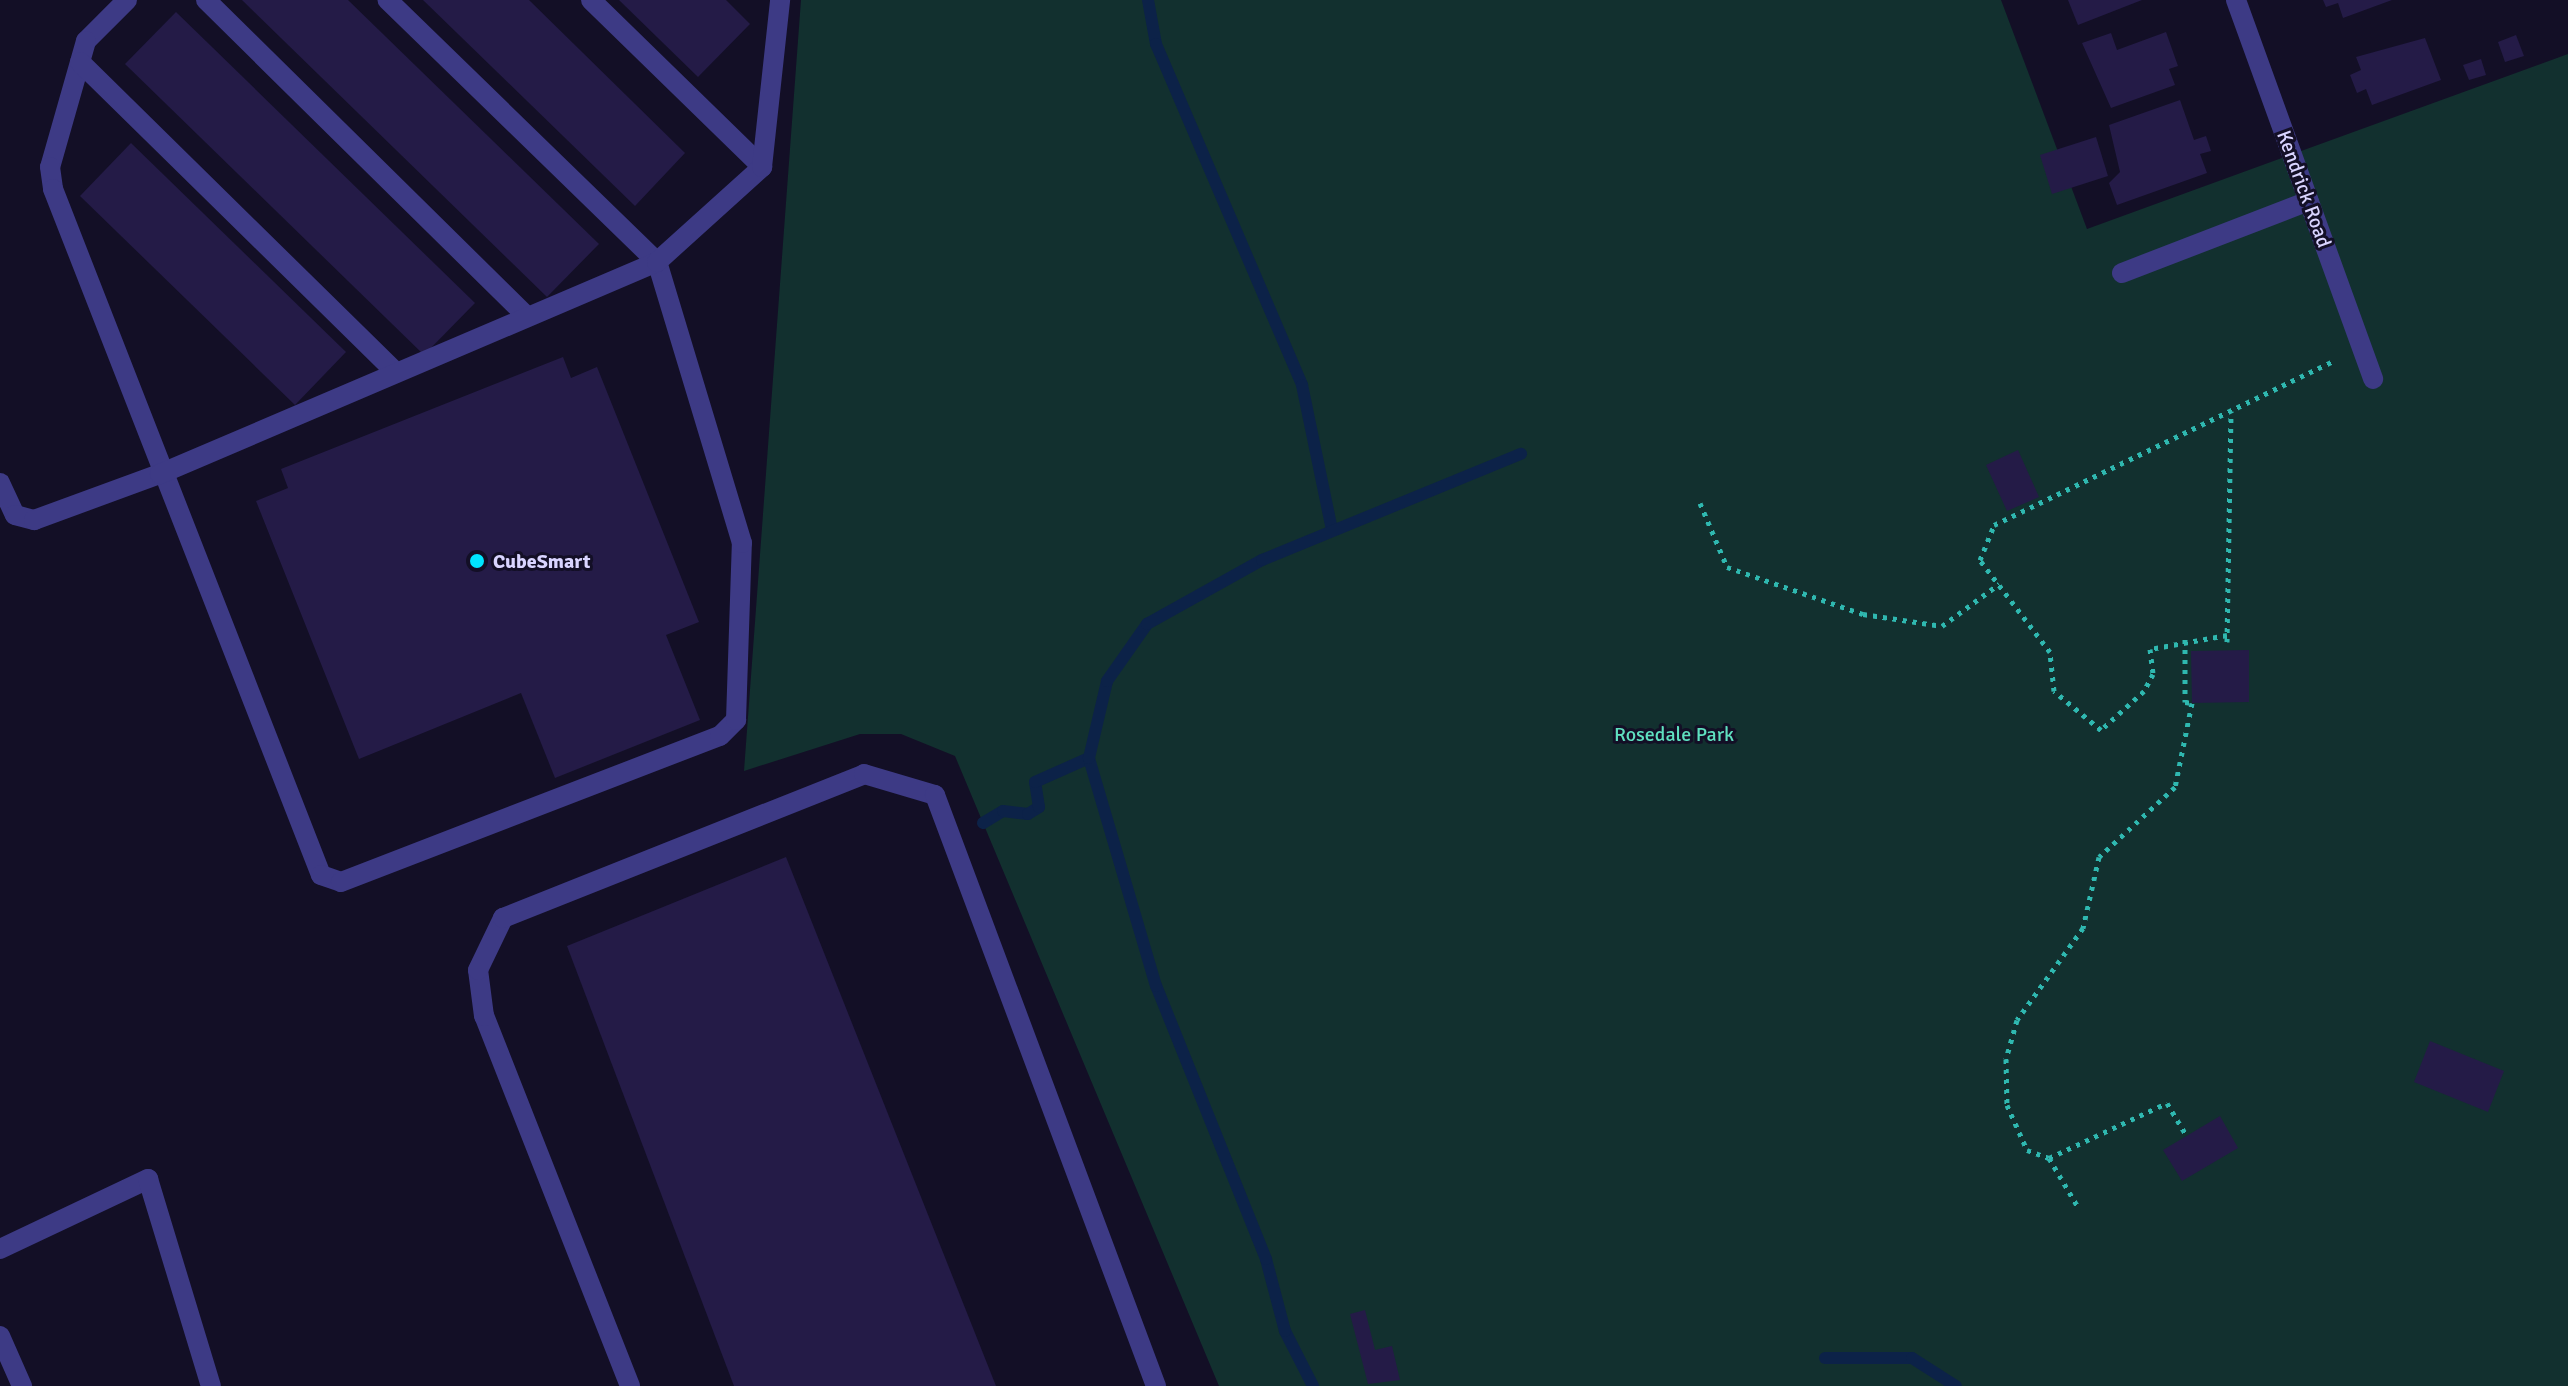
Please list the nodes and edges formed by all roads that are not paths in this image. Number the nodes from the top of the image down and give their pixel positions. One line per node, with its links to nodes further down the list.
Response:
1 (127, 0): 7 (street)
2 (206, 0): 12 (street)
3 (388, 0): 10 (street)
4 (591, 0): 8 (street)
5 (780, 0): 8 (street)
6 (2236, 0): 9 (street, Kendrick Road)
7 (80, 62): 13 (street); 15 (street)
8 (762, 167): 10 (street)
9 (2309, 201): 11 (street); 14 (street, Kendrick Road)
10 (657, 262): 12 (street); 15 (street)
11 (2122, 273)
12 (527, 317): 13 (street)
13 (396, 373): 15 (street)
14 (2373, 379)
15 (160, 474): 16 (street)
16 (0, 483)
17 (0, 1249): 20 (street)
18 (0, 1336): 19 (street)
19 (22, 1386)
20 (211, 1386)
21 (630, 1386): 22 (street)
22 (1156, 1386)

